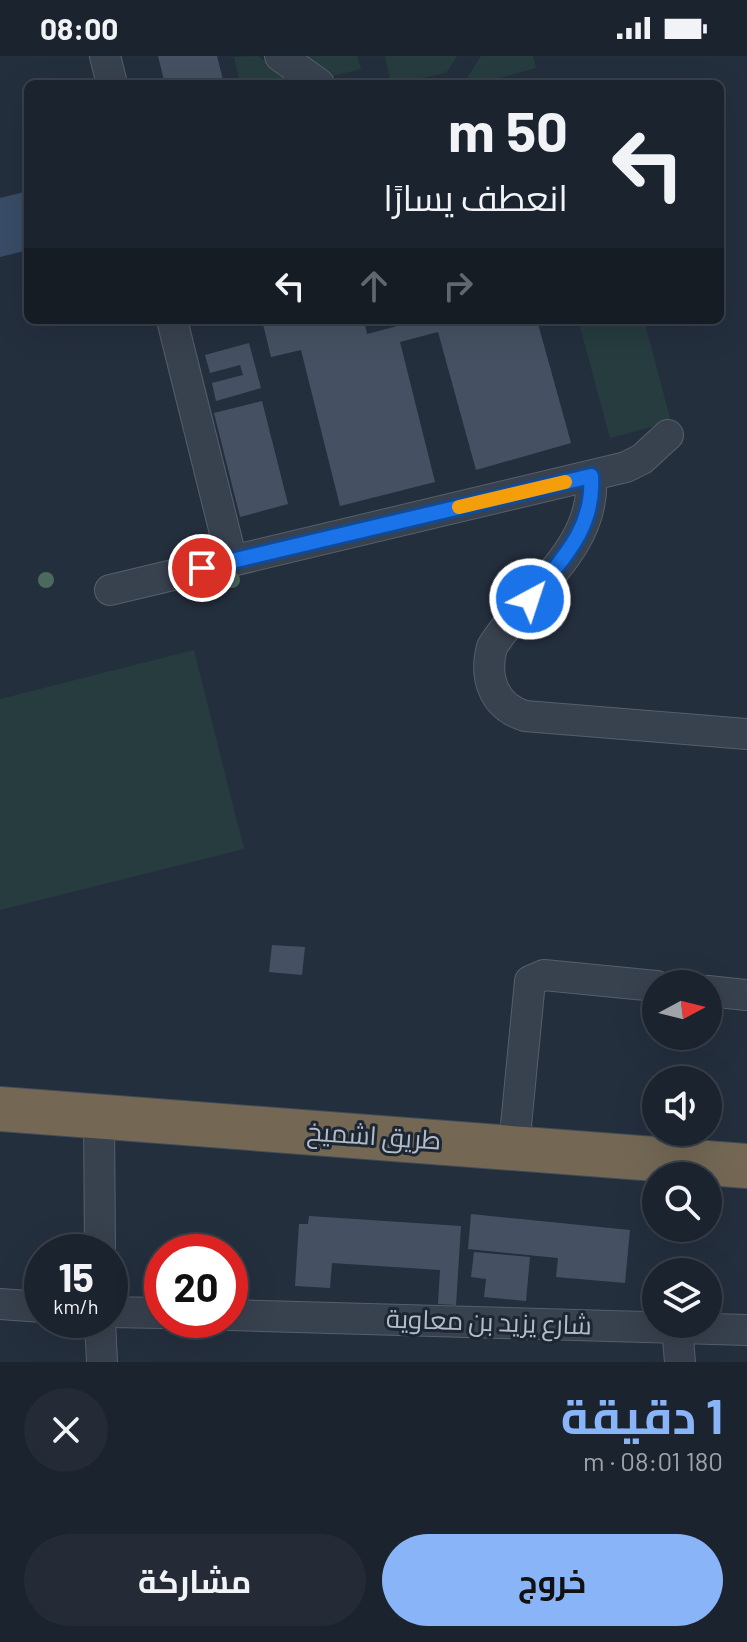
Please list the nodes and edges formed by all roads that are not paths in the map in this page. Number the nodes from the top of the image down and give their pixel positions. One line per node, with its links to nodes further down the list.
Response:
1 (105, 56): 3 (street)
2 (280, 56): 4 (street)
3 (111, 80)
4 (313, 80)
5 (173, 324): 8 (street)
6 (668, 435): 7 (street)
7 (591, 476): 8 (street); 10 (street)
8 (232, 561): 9 (street)
9 (110, 590)
10 (747, 734)
11 (642, 985): 16 (street)
12 (722, 992): 13 (street)
13 (747, 995)
14 (0, 1109): 15 (highway, طريق اشميخ)
15 (99, 1116): 16 (highway, طريق اشميخ); 18 (street)
16 (514, 1146): 17 (highway, طريق اشميخ)
17 (747, 1166)
18 (100, 1234)
19 (0, 1304): 20 (street)
20 (24, 1306)
21 (248, 1315): 22 (street, شارع يزيد بن معاوية)
22 (642, 1326)
23 (722, 1329): 24 (street, شارع يزيد بن معاوية)
24 (747, 1330)
25 (101, 1338): 27 (street)
26 (678, 1338): 28 (street)
27 (102, 1362)
28 (680, 1362)

